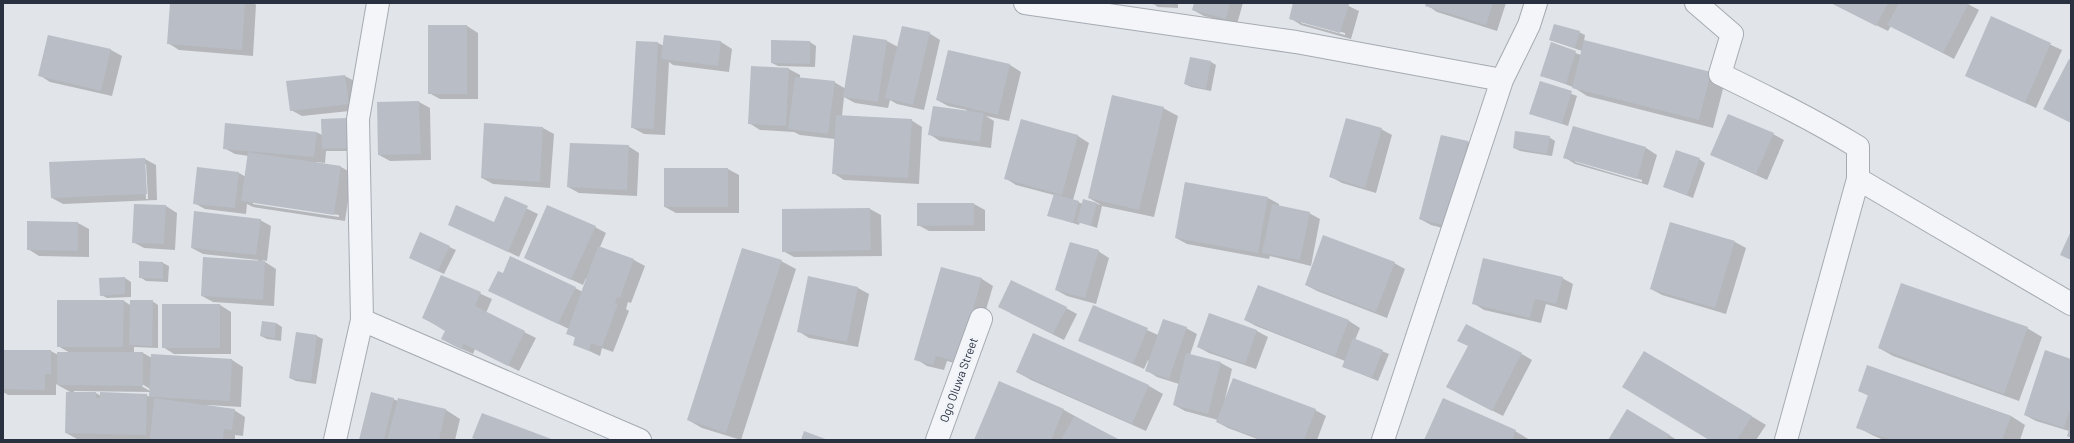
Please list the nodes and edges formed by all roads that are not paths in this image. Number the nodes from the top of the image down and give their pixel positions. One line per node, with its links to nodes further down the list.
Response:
1 (378, 3): 9 (street)
2 (1026, 3): 5 (street)
3 (1536, 3): 5 (street)
4 (1696, 3): 6 (street)
5 (1502, 80): 13 (street)
6 (1858, 179): 7 (street); 14 (street)
7 (2071, 304)
8 (981, 319): 12 (street, Ogo Oluwa Street)
9 (362, 320): 10 (street); 11 (street)
10 (335, 440)
11 (640, 440)
12 (937, 440)
13 (1383, 440)
14 (1786, 440)

